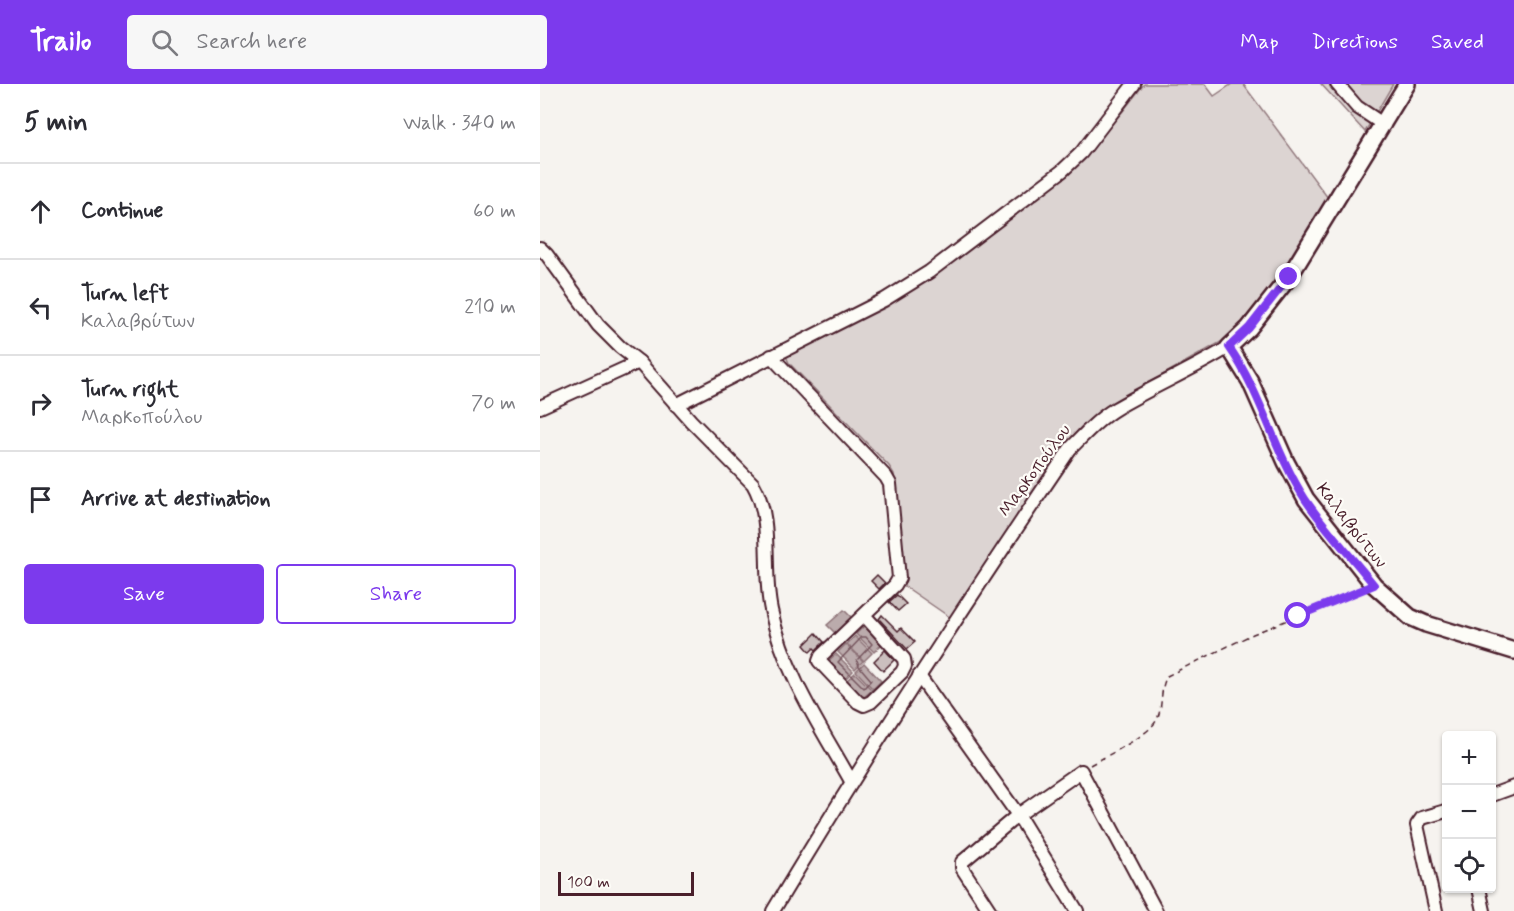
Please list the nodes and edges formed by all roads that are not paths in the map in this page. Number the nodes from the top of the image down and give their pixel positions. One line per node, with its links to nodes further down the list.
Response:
1 (1134, 84): 7 (street)
2 (1337, 84): 4 (street)
3 (1407, 84): 4 (main road, Μαρκοπούλου)
4 (1384, 125): 6 (main road, Μαρκοπούλου)
5 (540, 248): 8 (street)
6 (1229, 347): 12 (main road, Καλαβρύτων); 13 (street, Μαρκοπούλου)
7 (771, 356): 9 (street); 11 (street)
8 (639, 362): 9 (street); 10 (street)
9 (676, 405): 14 (street)
10 (540, 407)
11 (864, 615): 11 (street)
12 (1514, 651)
13 (919, 676): 14 (street, Μαρκοπούλου); 18 (street)
14 (851, 781): 20 (street, Μαρκοπούλου)
15 (1514, 787): 16 (street)
16 (1496, 793)
17 (1442, 812): 24 (street)
18 (1018, 815): 21 (street); 22 (street); 23 (street)
19 (1480, 893): 25 (street)
20 (773, 911)
21 (990, 911)
22 (1077, 911)
23 (1156, 911)
24 (1436, 911)
25 (1484, 911)

